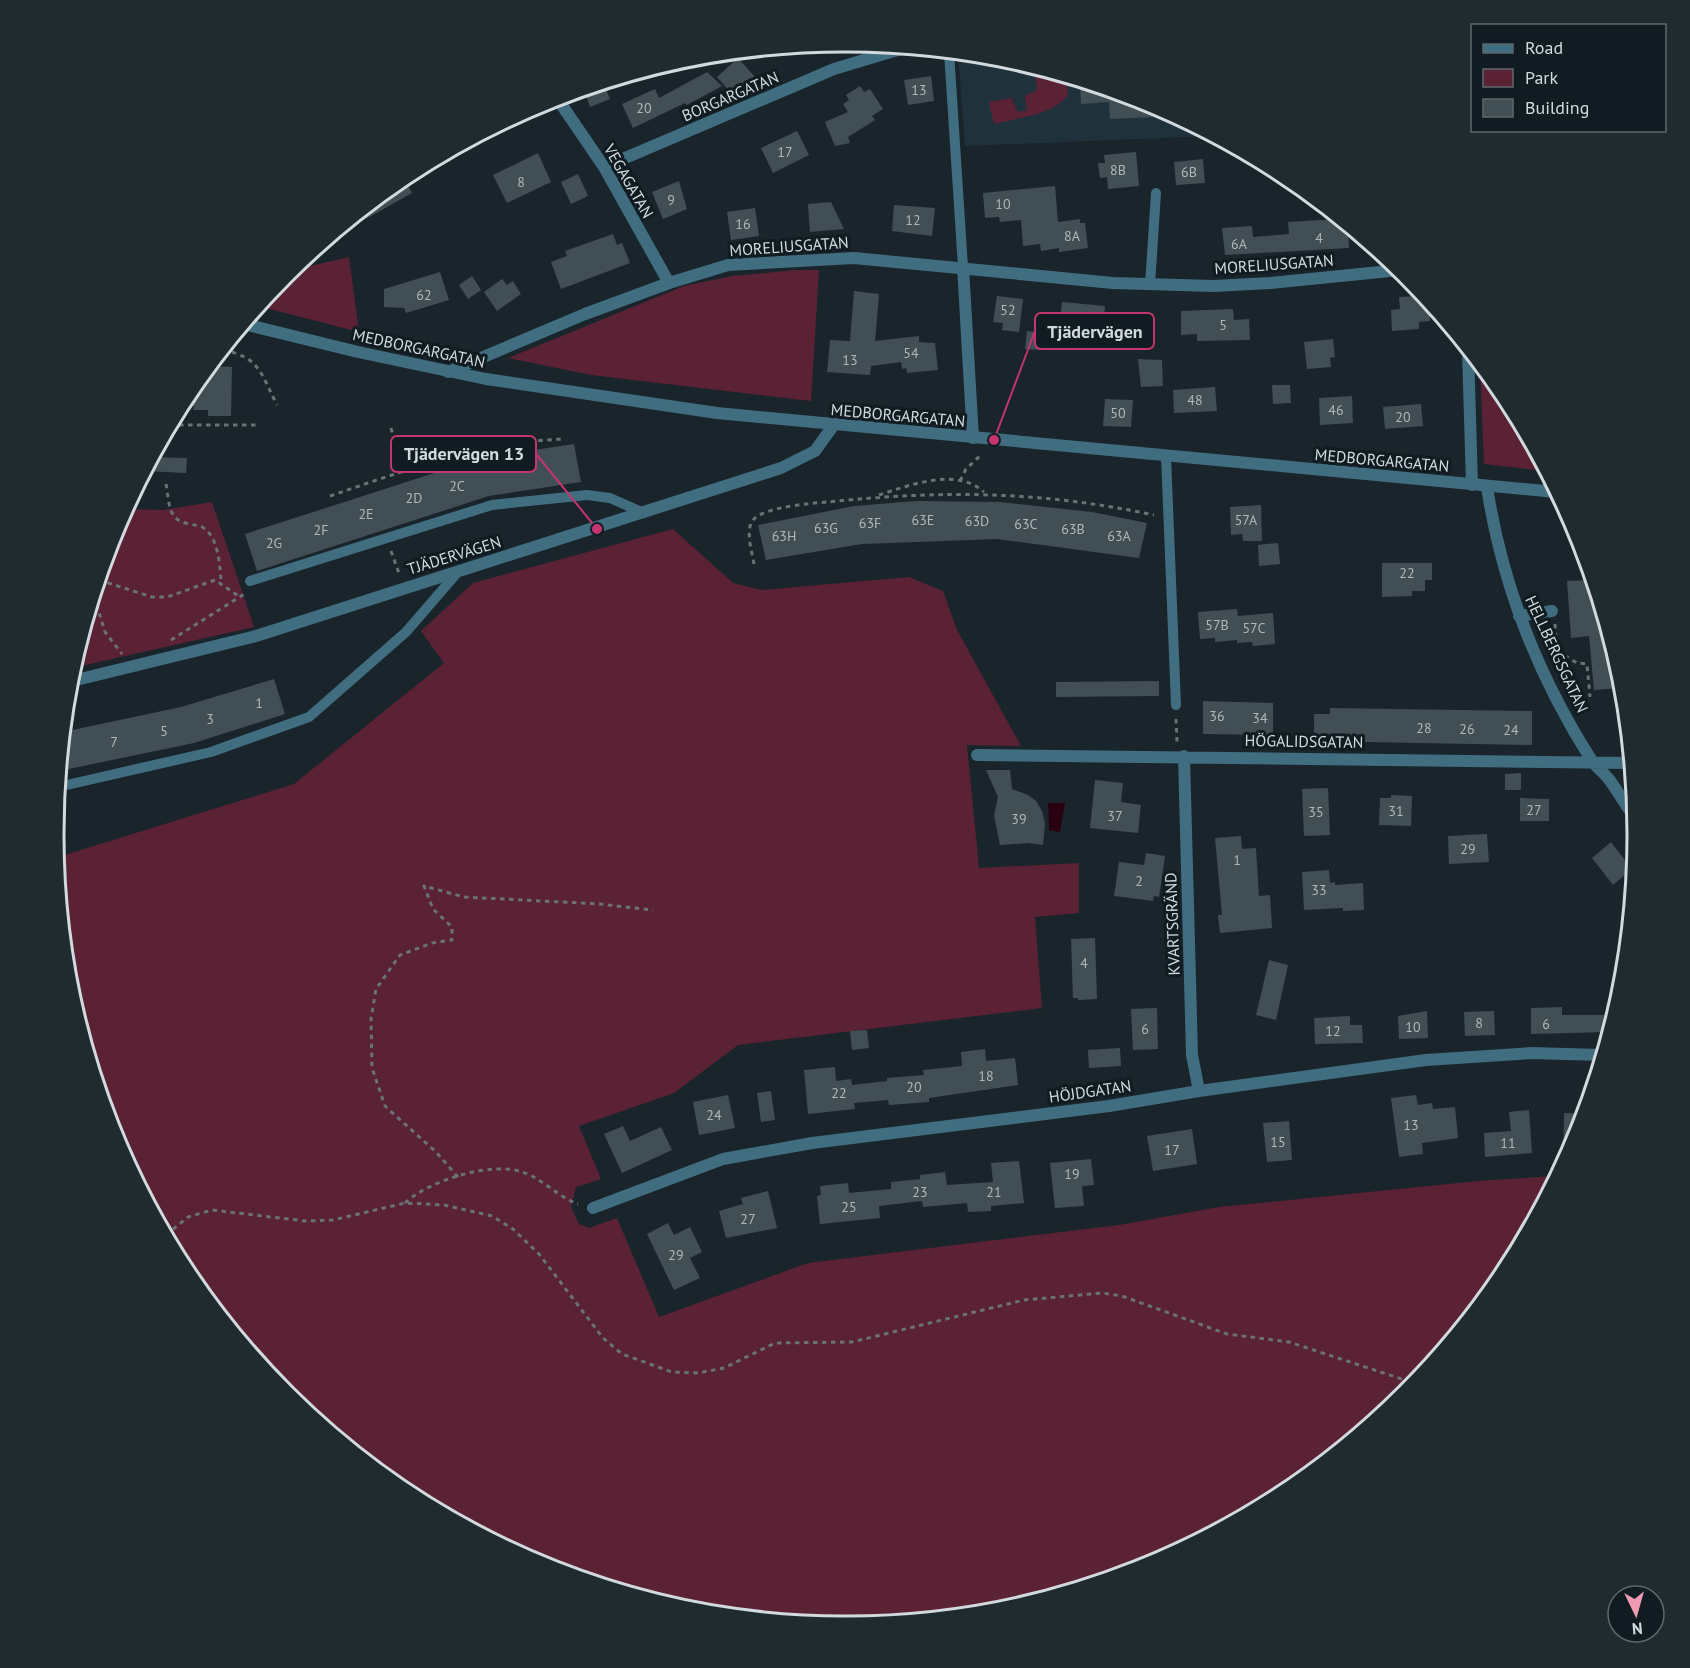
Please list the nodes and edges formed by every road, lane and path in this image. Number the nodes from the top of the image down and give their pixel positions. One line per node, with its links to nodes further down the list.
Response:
1 (885, 54): 4 (street, BORGARGATAN)
2 (949, 59): 6 (lane)
3 (562, 106): 4 (street, VEGAGATAN)
4 (604, 167): 8 (street, VEGAGATAN)
5 (1156, 193): 9 (lane)
6 (963, 267): 8 (street, MORELIUSGATAN); 9 (street, MORELIUSGATAN); 19 (street)
7 (1387, 271): 9 (street, MORELIUSGATAN)
8 (669, 283): 13 (street, MORELIUSGATAN)
9 (1150, 285)
10 (251, 326): 13 (street, MEDBORGARGATAN)
11 (230, 351): 14 (path)
12 (1468, 363): 26 (street)
13 (448, 372): 17 (street, MEDBORGARGATAN)
14 (277, 405)
15 (180, 424): 16 (path)
16 (257, 425)
17 (832, 426): 19 (street, MEDBORGARGATAN); 32 (street, TJÄDERVÄGEN)
18 (392, 428): 23 (path)
19 (973, 438): 22 (street, MEDBORGARGATAN)
20 (564, 439): 23 (path)
21 (983, 453): 24 (path)
22 (1166, 456): 26 (street, MEDBORGARGATAN); 33 (lane)
23 (402, 471): 30 (path)
24 (960, 481): 29 (path); 31 (path)
25 (166, 484): 39 (path)
26 (1472, 485): 27 (street, MEDBORGARGATAN)
27 (1487, 487): 28 (street, MEDBORGARGATAN); 44 (street, HELLBERGSGATAN)
28 (1548, 491)
29 (985, 493): 31 (path); 33 (path)
30 (330, 496)
31 (874, 497): 35 (path)
32 (644, 513): 34 (lane); 36 (street, TJÄDERVÄGEN)
33 (1167, 516): 49 (lane)
34 (386, 538): 38 (lane); 40 (path)
35 (754, 564)
36 (457, 573): 40 (street, TJÄDERVÄGEN); 54 (lane)
37 (106, 581): 39 (path)
38 (250, 581): 41 (path)
39 (221, 582): 41 (path)
40 (404, 588): 46 (street, TJÄDERVÄGEN)
41 (240, 597): 45 (path)
42 (98, 607): 46 (path)
43 (1552, 611): 44 (street); 48 (path)
44 (1519, 616): 53 (street, HELLBERGSGATAN)
45 (166, 642)
46 (129, 670): 47 (street, TJÄDERVÄGEN)
47 (79, 680)
48 (1590, 697)
49 (1176, 705): 50 (path)
50 (1181, 752): 51 (street, HÖGALIDSGATAN); 53 (street, HÖGALIDSGATAN); 58 (street, KVARTSGRÄND)
51 (977, 755)
52 (1623, 762): 53 (street, HÖGALIDSGATAN)
53 (1594, 763): 55 (street, HELLBERGSGATAN)
54 (65, 784)
55 (1626, 805)
56 (653, 910): 59 (path)
57 (1594, 1056): 58 (street, HÖJDGATAN)
58 (1198, 1091): 61 (street, HÖJDGATAN)
59 (458, 1177): 60 (path); 61 (path)
60 (405, 1203): 62 (path); 63 (path)
61 (593, 1208)
62 (171, 1231)
63 (1405, 1380)

